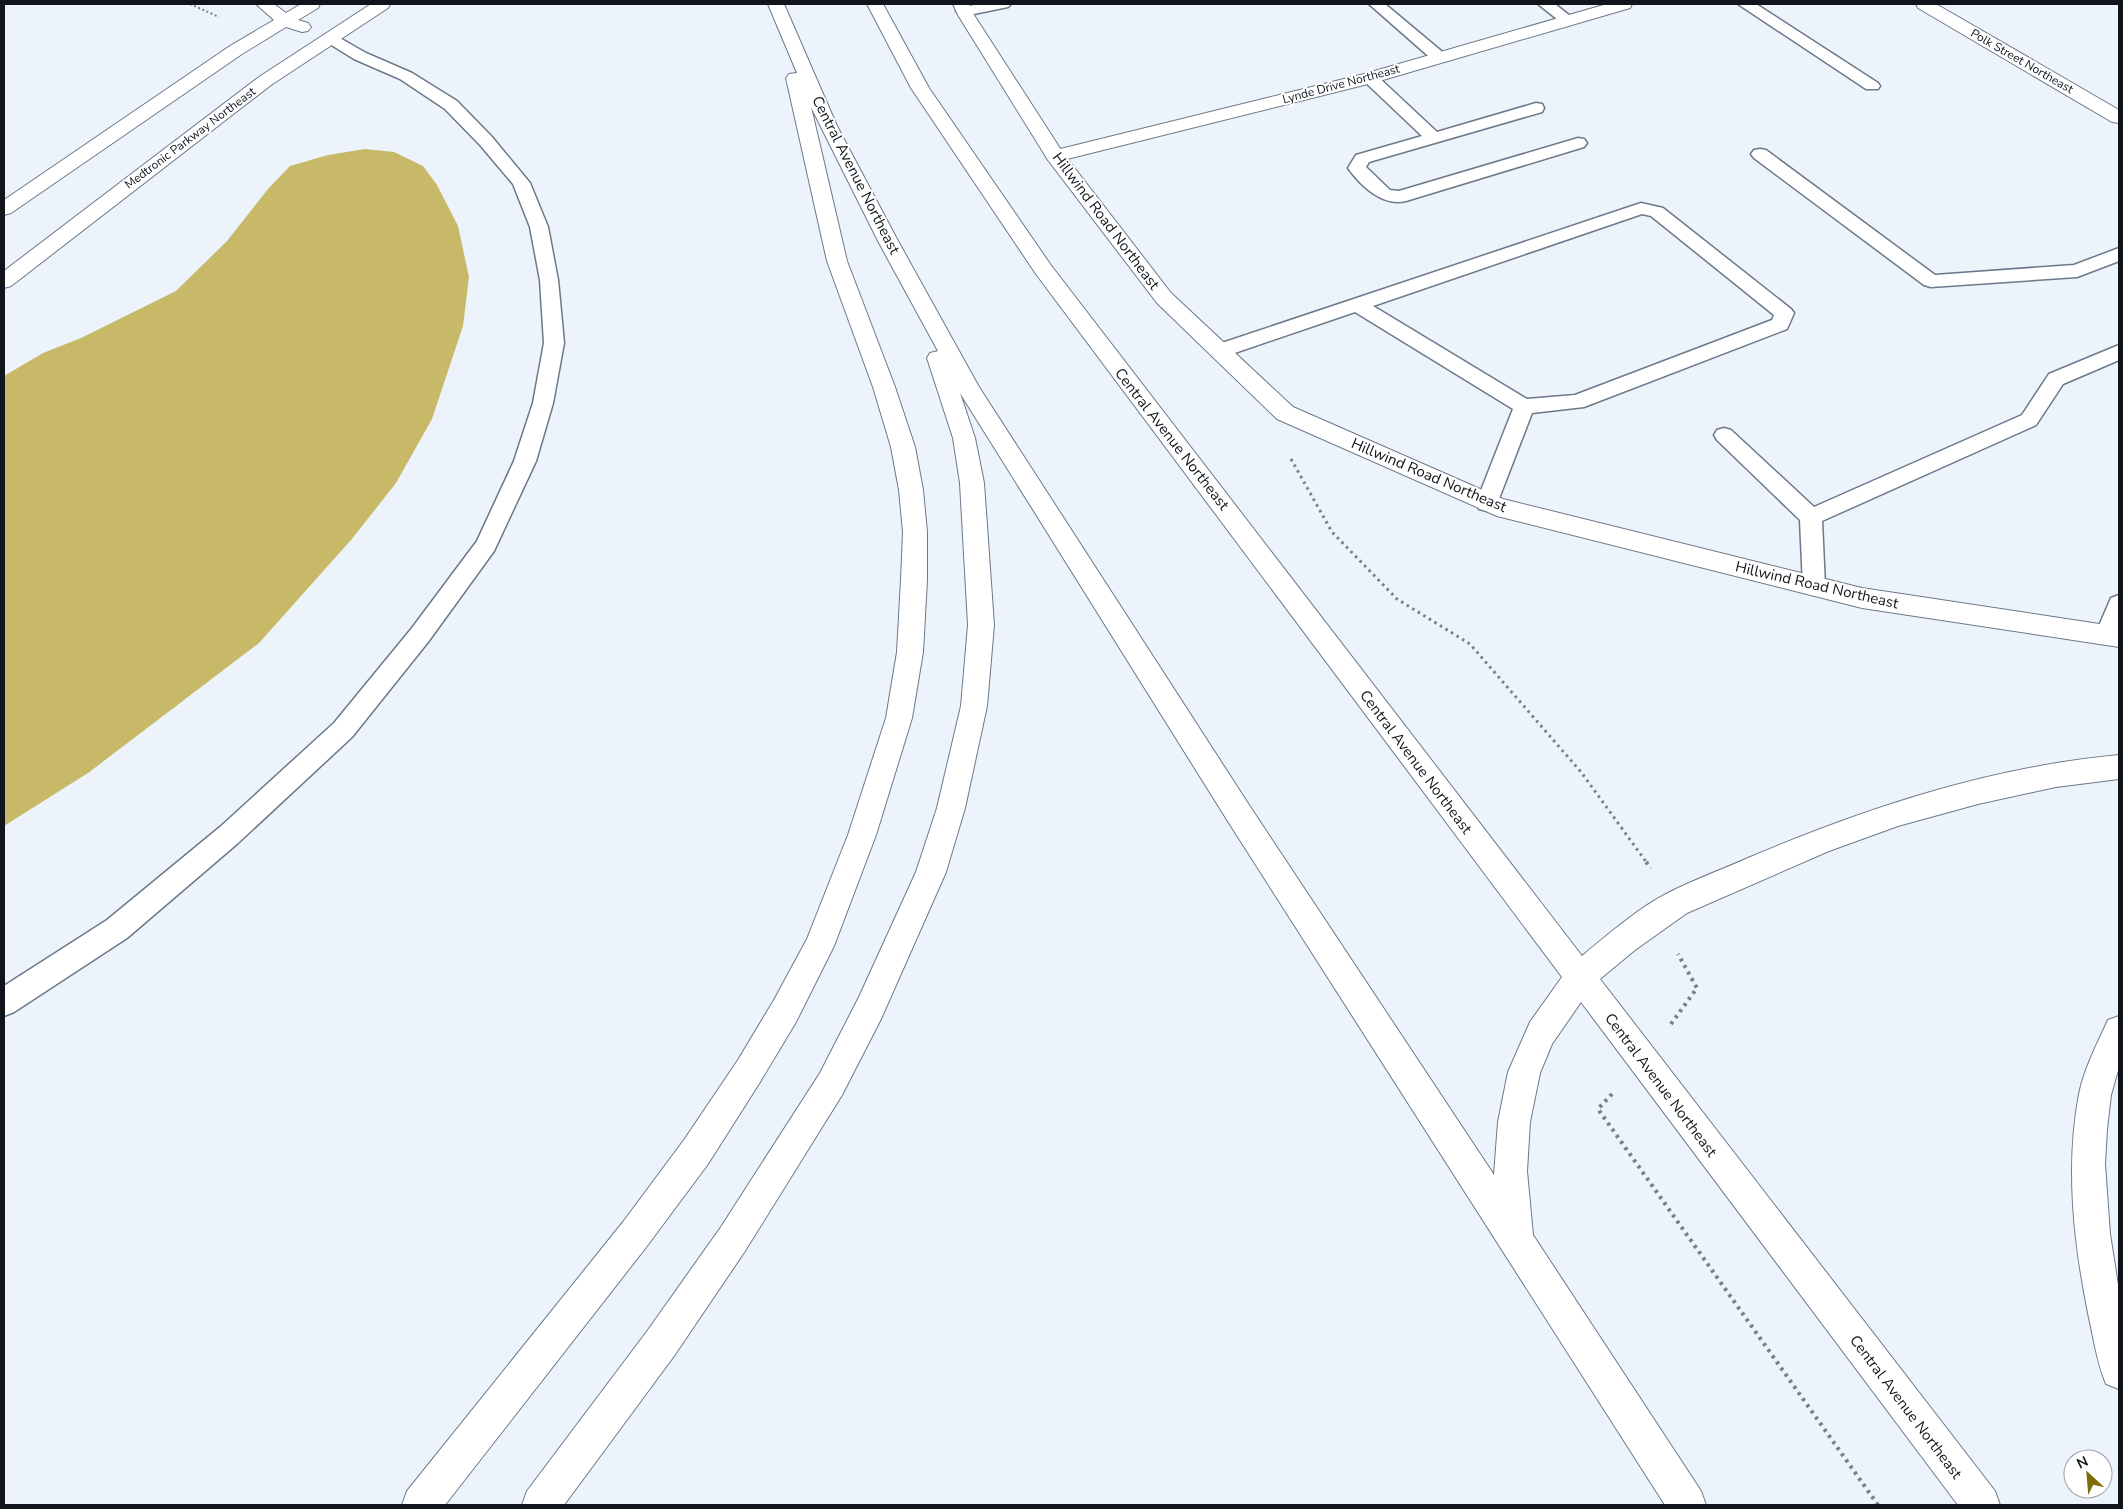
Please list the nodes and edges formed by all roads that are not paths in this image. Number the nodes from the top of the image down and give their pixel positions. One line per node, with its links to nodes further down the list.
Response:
1 (264, 4): 14 (main road)
2 (312, 4): 14 (main road)
3 (382, 4): 15 (main road, Medtronic Parkway Northeast)
4 (876, 4): 40 (main road, Central Avenue Northeast)
5 (1003, 4): 11 (lane)
6 (1376, 4): 16 (lane)
7 (1545, 4): 13 (lane)
8 (1624, 4): 13 (main road, Lynde Drive Northeast)
9 (1746, 4): 18 (lane)
10 (1924, 4): 20 (main road, Polk Street Northeast)
11 (963, 7): 24 (main road, Hillwind Road Northeast)
12 (780, 13): 28 (main road, Central Avenue Northeast); 45 (main road)
13 (1567, 20): 16 (main road, Lynde Drive Northeast)
14 (286, 21): 15 (main road); 25 (main road)
15 (331, 38): 27 (main road, Medtronic Parkway Northeast); 41 (lane)
16 (1440, 58): 17 (main road, Lynde Drive Northeast)
17 (1370, 78): 21 (lane); 24 (main road, Lynde Drive Northeast)
18 (1872, 86)
19 (1536, 108): 21 (lane)
20 (2119, 118)
21 (1434, 138): 22 (lane)
22 (1578, 143)
23 (1760, 154): 26 (lane)
24 (1055, 156): 30 (main road, Hillwind Road Northeast)
25 (4, 209)
26 (2119, 254)
27 (4, 281)
28 (919, 297): 43 (main road, Central Avenue Northeast); 46 (main road)
29 (1357, 305): 30 (lane); 32 (lane); 32 (lane)
30 (1220, 351): 34 (main road, Hillwind Road Northeast)
31 (2119, 352): 35 (lane)
32 (1524, 406): 34 (lane)
33 (1724, 435): 35 (lane)
34 (1487, 503): 36 (main road, Hillwind Road Northeast)
35 (1811, 517): 36 (lane)
36 (1814, 586): 38 (main road, Hillwind Road Northeast)
37 (2119, 604): 38 (lane)
38 (2113, 636)
39 (2119, 767): 40 (main road)
40 (1579, 978): 43 (main road); 48 (main road, Central Avenue Northeast)
41 (4, 1002)
42 (2119, 1031): 44 (main road)
43 (1516, 1239): 47 (main road, Central Avenue Northeast)
44 (2119, 1371)
45 (421, 1505)
46 (541, 1505)
47 (1687, 1505)
48 (1981, 1505)

